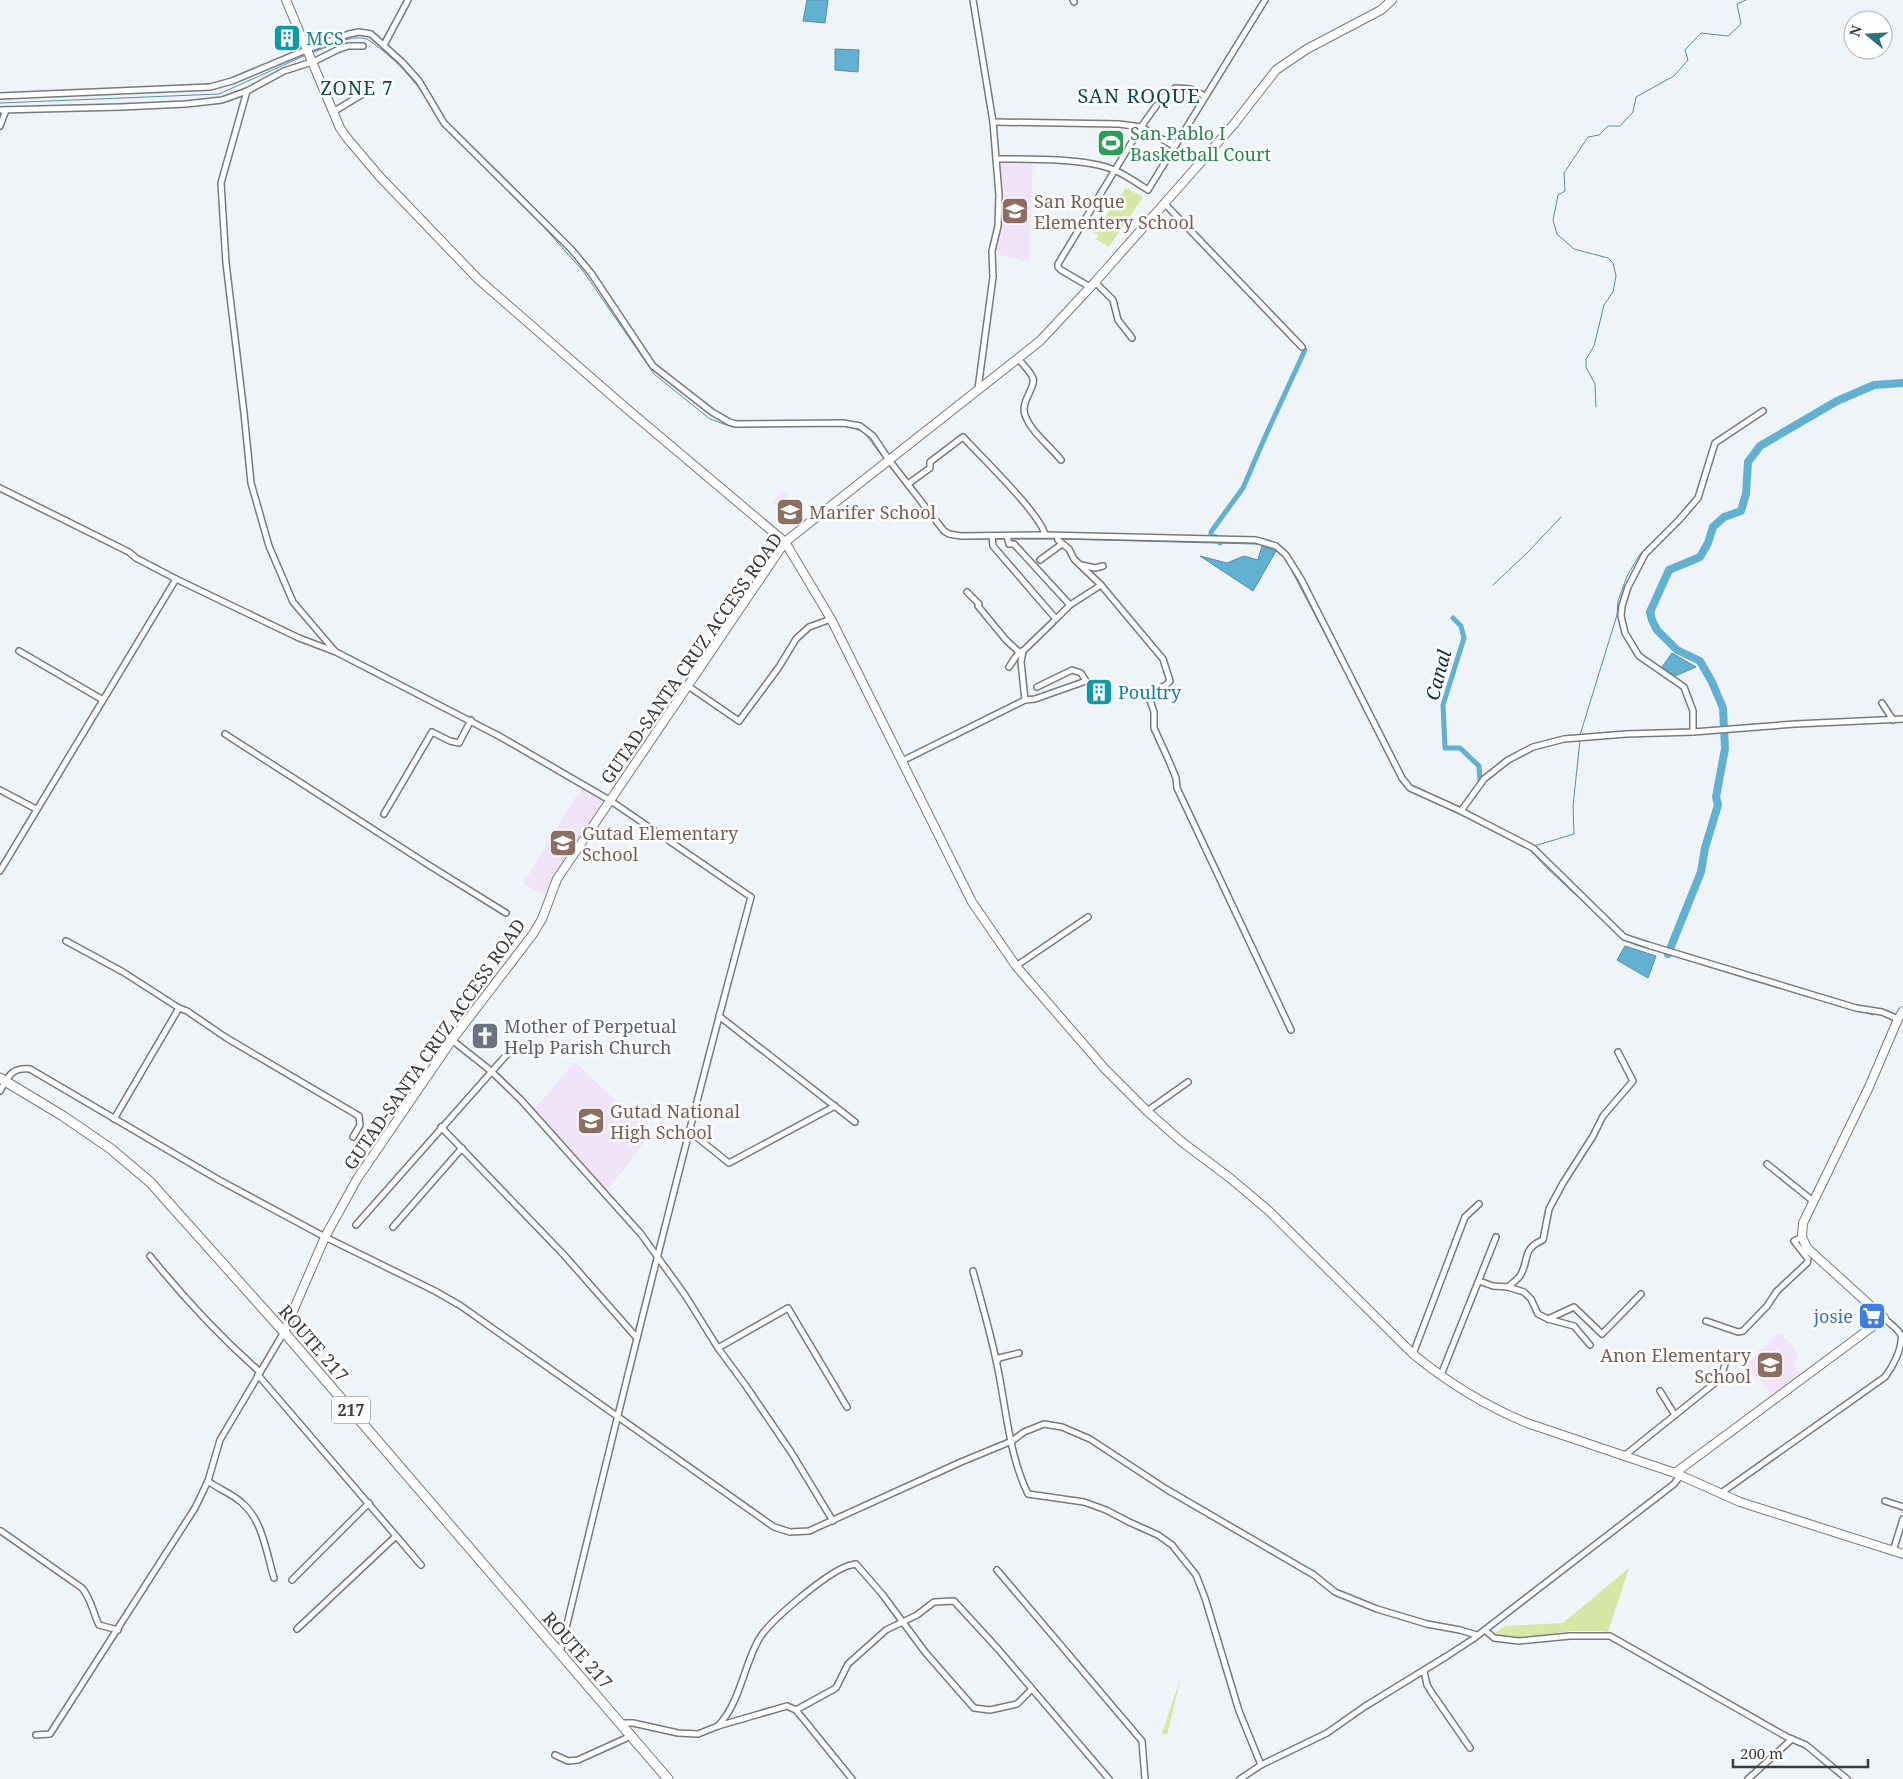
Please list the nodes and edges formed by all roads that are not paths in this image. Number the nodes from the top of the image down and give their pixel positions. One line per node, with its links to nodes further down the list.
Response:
1 (286, 0): 8 (street)
2 (408, 0): 6 (street)
3 (972, 0): 17 (street)
4 (1265, 0): 13 (street)
5 (1392, 0): 23 (street, GUTAD-SANTA CRUZ ACCESS ROAD)
6 (384, 45): 8 (street); 30 (street)
7 (363, 46): 8 (street)
8 (308, 55): 10 (street); 12 (street); 16 (street)
9 (1174, 88): 13 (street)
10 (247, 91): 15 (street); 51 (street)
11 (360, 95): 16 (street)
12 (0, 96)
13 (1205, 96): 20 (street)
14 (1156, 106): 19 (street)
15 (3, 110): 18 (street)
16 (333, 112): 38 (street)
17 (993, 122): 19 (street); 21 (street)
18 (0, 126)
19 (1141, 127): 20 (street); 22 (street)
20 (1174, 146): 22 (street)
21 (996, 159): 22 (street); 28 (street)
22 (1115, 170): 24 (street)
23 (1164, 203): 24 (street, GUTAD-SANTA CRUZ ACCESS ROAD); 26 (street)
24 (1093, 285): 25 (street); 27 (street, GUTAD-SANTA CRUZ ACCESS ROAD)
25 (1132, 338)
26 (1302, 347)
27 (1018, 359): 28 (street, GUTAD-SANTA CRUZ ACCESS ROAD); 31 (street)
28 (978, 389): 30 (street, GUTAD-SANTA CRUZ ACCESS ROAD)
29 (1762, 410): 61 (street)
30 (889, 460): 32 (street); 38 (street, GUTAD-SANTA CRUZ ACCESS ROAD)
31 (1062, 460)
32 (908, 484): 34 (street); 35 (street)
33 (0, 488): 43 (street)
34 (1045, 535): 36 (street); 37 (street)
35 (992, 536): 36 (street); 46 (street)
36 (1007, 536): 46 (street)
37 (1057, 536): 39 (street); 67 (street)
38 (785, 542): 47 (street); 53 (street, GUTAD-SANTA CRUZ ACCESS ROAD)
39 (1062, 544): 40 (street); 41 (street)
40 (1040, 560)
41 (1081, 565): 42 (street); 44 (street)
42 (1102, 566)
43 (176, 579): 51 (street); 55 (street)
44 (1101, 585): 46 (street); 78 (street)
45 (967, 592): 50 (street)
46 (1070, 605)
47 (831, 619): 53 (street); 63 (street)
48 (1053, 622): 50 (street)
49 (19, 651): 55 (street)
50 (1023, 651): 52 (street); 56 (street)
51 (336, 652): 59 (street)
52 (1009, 667)
53 (688, 686): 65 (street, GUTAD-SANTA CRUZ ACCESS ROAD)
54 (1037, 687): 56 (street)
55 (103, 700): 66 (street)
56 (1025, 700): 63 (street)
57 (1882, 703): 60 (street)
58 (1903, 719): 60 (street)
59 (471, 720): 65 (street); 68 (street)
60 (1893, 720): 61 (street)
61 (1693, 732): 67 (street)
62 (225, 734): 70 (street)
63 (902, 761): 73 (street)
64 (0, 790): 66 (street)
65 (610, 801): 76 (street); 79 (street, GUTAD-SANTA CRUZ ACCESS ROAD)
66 (36, 809): 69 (street)
67 (1461, 811): 77 (street)
68 (384, 814)
69 (0, 870)
70 (506, 912)
71 (1088, 917): 73 (street)
72 (66, 941): 74 (street)
73 (1016, 966): 87 (street)
74 (179, 1008): 88 (street); 92 (street)
75 (1903, 1011): 77 (street)
76 (719, 1016): 86 (street); 91 (street)
77 (1898, 1019): 95 (street)
78 (1291, 1030)
79 (452, 1040): 82 (street); 99 (street, GUTAD-SANTA CRUZ ACCESS ROAD)
80 (510, 1050): 82 (street)
81 (1618, 1052): 106 (street)
82 (491, 1071): 90 (street); 103 (street)
83 (3, 1080): 85 (street); 88 (street); 111 (main road, ROUTE 217 / 217)
84 (1188, 1082): 87 (street)
85 (0, 1091)
86 (835, 1106): 89 (street); 91 (street)
87 (1147, 1111): 116 (street)
88 (114, 1119): 99 (street)
89 (855, 1122)
90 (441, 1127): 93 (street); 97 (street)
91 (689, 1131): 103 (street)
92 (353, 1136)
93 (462, 1148): 98 (street); 112 (street)
94 (1767, 1164): 95 (street)
95 (1813, 1201): 101 (street)
96 (1479, 1204): 116 (street)
97 (356, 1225)
98 (393, 1226)
99 (325, 1237): 111 (street, GUTAD-SANTA CRUZ ACCESS ROAD); 124 (street)
100 (1496, 1237): 105 (street)
101 (1802, 1237): 108 (street); 110 (street)
102 (150, 1256): 119 (street)
103 (658, 1257): 112 (street); 114 (street)
104 (973, 1271): 118 (street)
105 (1479, 1280): 106 (street); 120 (street)
106 (1508, 1287): 109 (street)
107 (1641, 1294): 109 (street)
108 (1884, 1318): 127 (street); 129 (street)
109 (1548, 1319): 113 (street)
110 (1706, 1322)
111 (284, 1332): 119 (street); 148 (main road, ROUTE 217 / 217)
112 (637, 1338): 124 (street)
113 (1590, 1345)
114 (718, 1348): 122 (street); 134 (street)
115 (1019, 1353): 118 (street)
116 (1413, 1354): 120 (street)
117 (1727, 1357): 123 (street)
118 (997, 1361): 125 (street)
119 (259, 1374): 128 (street); 131 (street)
120 (1441, 1375): 126 (street)
121 (1660, 1391): 123 (street)
122 (847, 1407)
123 (1675, 1415): 126 (street)
124 (617, 1418): 134 (street); 148 (street)
125 (1012, 1441): 134 (street); 147 (street); 159 (street)
126 (1623, 1456): 127 (street)
127 (1678, 1474): 129 (street); 146 (street)
128 (208, 1481): 141 (street); 145 (street)
129 (1721, 1493): 137 (street)
130 (1885, 1502): 132 (street)
131 (369, 1503): 136 (street); 142 (street)
132 (1903, 1507)
133 (1903, 1519): 137 (street)
134 (833, 1521)
135 (1, 1531): 145 (street)
136 (395, 1537): 139 (street); 144 (street)
137 (1893, 1551): 138 (street)
138 (1903, 1554)
139 (421, 1565)
140 (997, 1570): 163 (street)
141 (274, 1578)
142 (292, 1580)
143 (902, 1622): 150 (street); 150 (street); 151 (street); 152 (street)
144 (297, 1629)
145 (118, 1630): 154 (street)
146 (1485, 1630): 147 (street); 156 (street)
147 (1474, 1636): 149 (street)
148 (560, 1654): 153 (main road, ROUTE 217 / 217)
149 (1424, 1670): 157 (street); 159 (street)
150 (1031, 1690): 162 (street)
151 (796, 1710): 152 (street); 161 (street)
152 (727, 1720): 153 (street)
153 (620, 1724): 155 (main road, ROUTE 217 / 217)
154 (36, 1735)
155 (630, 1736): 158 (street); 160 (main road, ROUTE 217 / 217)
156 (1792, 1739): 165 (street); 166 (street)
157 (1470, 1748)
158 (554, 1755)
159 (1262, 1764): 164 (street)
160 (668, 1779)
161 (852, 1779)
162 (1109, 1779)
163 (1145, 1779)
164 (1240, 1779)
165 (1748, 1779)
166 (1846, 1779)

